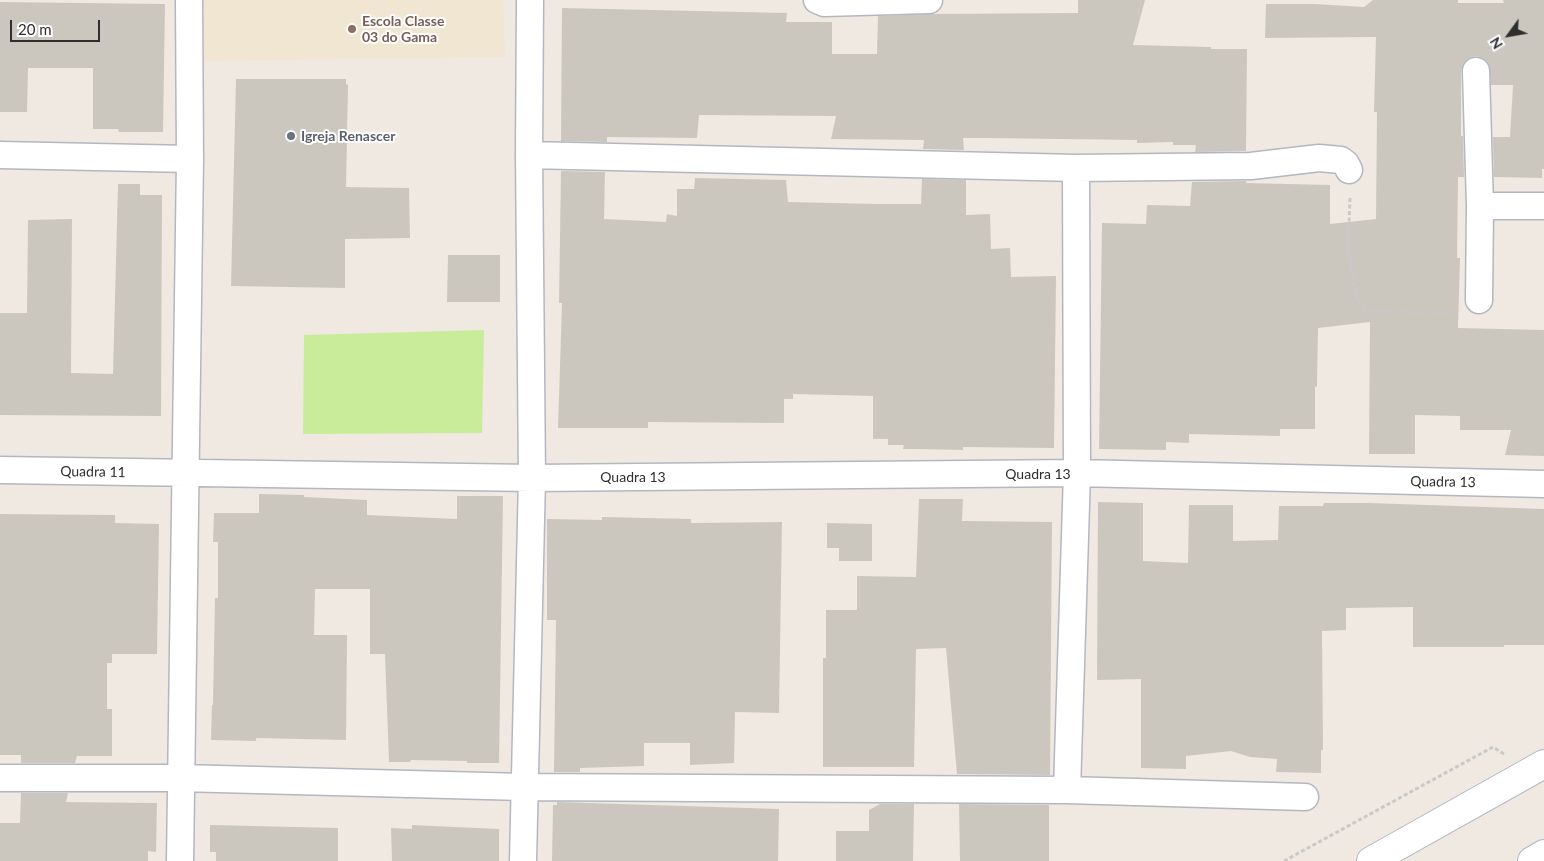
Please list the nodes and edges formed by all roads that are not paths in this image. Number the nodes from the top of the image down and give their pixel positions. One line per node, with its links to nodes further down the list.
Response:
1 (189, 0): 8 (street)
2 (530, 0): 6 (street)
3 (817, 0): 4 (street)
4 (929, 0)
5 (1476, 71): 11 (street)
6 (529, 154): 9 (street); 17 (street)
7 (0, 156): 8 (street)
8 (190, 159): 15 (street)
9 (1076, 168): 10 (street); 16 (street)
10 (1349, 170)
11 (1480, 206): 12 (street); 13 (street)
12 (1544, 206)
13 (1479, 300)
14 (0, 470): 15 (street, Quadra 11)
15 (185, 474): 17 (street, Quadra 11); 21 (street)
16 (1077, 474): 17 (street, Quadra 13); 18 (street, Quadra 13); 23 (street)
17 (532, 478): 22 (street)
18 (1544, 484)
19 (1538, 767): 28 (main road)
20 (0, 778): 21 (street)
21 (180, 778): 22 (street); 26 (street)
22 (524, 787): 23 (street); 27 (street)
23 (1067, 790): 24 (street)
24 (1305, 797)
25 (1544, 854): 29 (main road)
26 (180, 861)
27 (523, 861)
28 (1371, 861)
29 (1532, 861)

